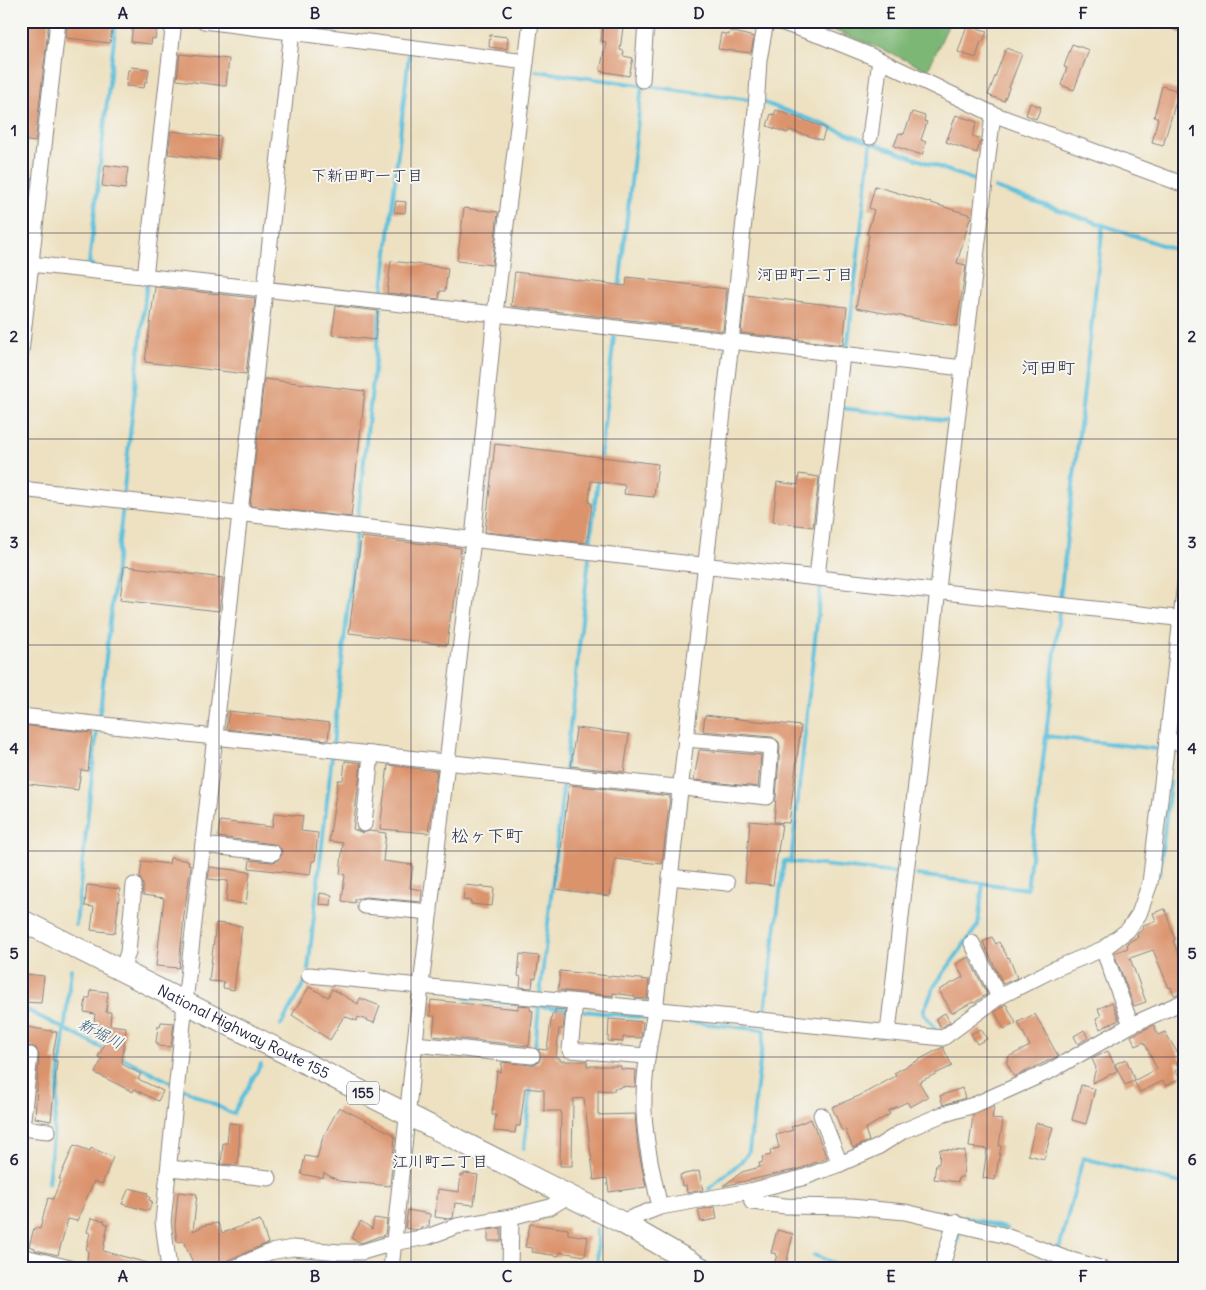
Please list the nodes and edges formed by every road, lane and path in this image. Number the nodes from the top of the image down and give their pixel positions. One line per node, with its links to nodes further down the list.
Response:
1 (58, 21): 15 (street)
2 (174, 21): 16 (street)
3 (204, 21): 8 (street)
4 (531, 21): 10 (street)
5 (646, 21): 11 (street)
6 (766, 21): 19 (street)
7 (777, 21): 9 (street)
8 (293, 27): 10 (street); 17 (street)
9 (880, 60): 12 (street); 13 (street)
10 (526, 62): 18 (street)
11 (642, 80)
12 (993, 114): 14 (street); 22 (street)
13 (870, 137)
14 (1185, 185)
15 (26, 264): 16 (street); 20 (street)
16 (145, 277): 17 (street)
17 (265, 290): 18 (street); 24 (street)
18 (495, 314): 19 (street); 25 (street)
19 (731, 342): 21 (street); 26 (street)
20 (21, 352)
21 (842, 355): 22 (street); 27 (street)
22 (963, 368): 29 (street)
23 (21, 489): 24 (street)
24 (240, 514): 25 (street); 32 (street)
25 (473, 539): 26 (street); 37 (street)
26 (706, 565): 27 (street); 33 (street)
27 (817, 577): 29 (street)
28 (1185, 583): 30 (street)
29 (938, 590): 30 (street); 59 (street)
30 (1183, 619): 34 (street)
31 (21, 716): 32 (street)
32 (215, 738): 36 (street); 40 (street)
33 (685, 739): 38 (street); 38 (street)
34 (1167, 741): 35 (street); 49 (street)
35 (1185, 743)
36 (371, 754): 37 (street); 39 (street)
37 (448, 762): 38 (street); 46 (street)
38 (680, 788): 42 (street)
39 (364, 824)
40 (203, 844): 41 (street); 56 (street)
41 (273, 853)
42 (670, 877): 43 (street); 57 (street)
43 (727, 883)
44 (134, 885): 50 (street)
45 (365, 906): 46 (street)
46 (430, 912): 52 (street)
47 (21, 920): 50 (highway, National Highway Route 155 / 155)
48 (972, 942): 53 (street)
49 (1104, 949): 53 (street); 58 (street)
50 (122, 971): 56 (highway, National Highway Route 155 / 155)
51 (309, 975): 52 (street)
52 (421, 986): 55 (street); 60 (street)
53 (999, 997): 59 (street)
54 (1185, 1001): 58 (street)
55 (575, 1002): 57 (street); 63 (street)
56 (185, 1003): 64 (highway, National Highway Route 155 / 155); 69 (street)
57 (655, 1011): 59 (street); 63 (street)
58 (1131, 1025): 68 (street)
59 (888, 1032)
60 (415, 1044): 62 (street); 64 (street)
61 (30, 1055): 66 (street)
62 (532, 1056)
63 (647, 1056): 73 (street)
64 (407, 1115): 72 (highway, National Highway Route 155 / 155); 77 (street)
65 (821, 1115): 68 (street)
66 (22, 1128): 67 (street)
67 (48, 1131)
68 (840, 1164): 71 (street)
69 (168, 1168): 70 (street); 80 (street)
70 (269, 1178)
71 (750, 1191): 73 (street); 76 (street)
72 (568, 1196): 74 (street); 75 (highway, National Highway Route 155 / 155)
73 (660, 1207): 75 (street)
74 (511, 1217): 77 (street); 83 (street)
75 (621, 1222): 84 (highway, National Highway Route 155 / 155)
76 (955, 1222): 85 (street); 86 (street)
77 (393, 1243): 81 (street); 82 (street)
78 (21, 1256): 79 (street)
79 (74, 1269)
80 (169, 1269)
81 (232, 1269)
82 (392, 1269)
83 (510, 1269)
84 (703, 1269)
85 (941, 1269)
86 (1103, 1269)

